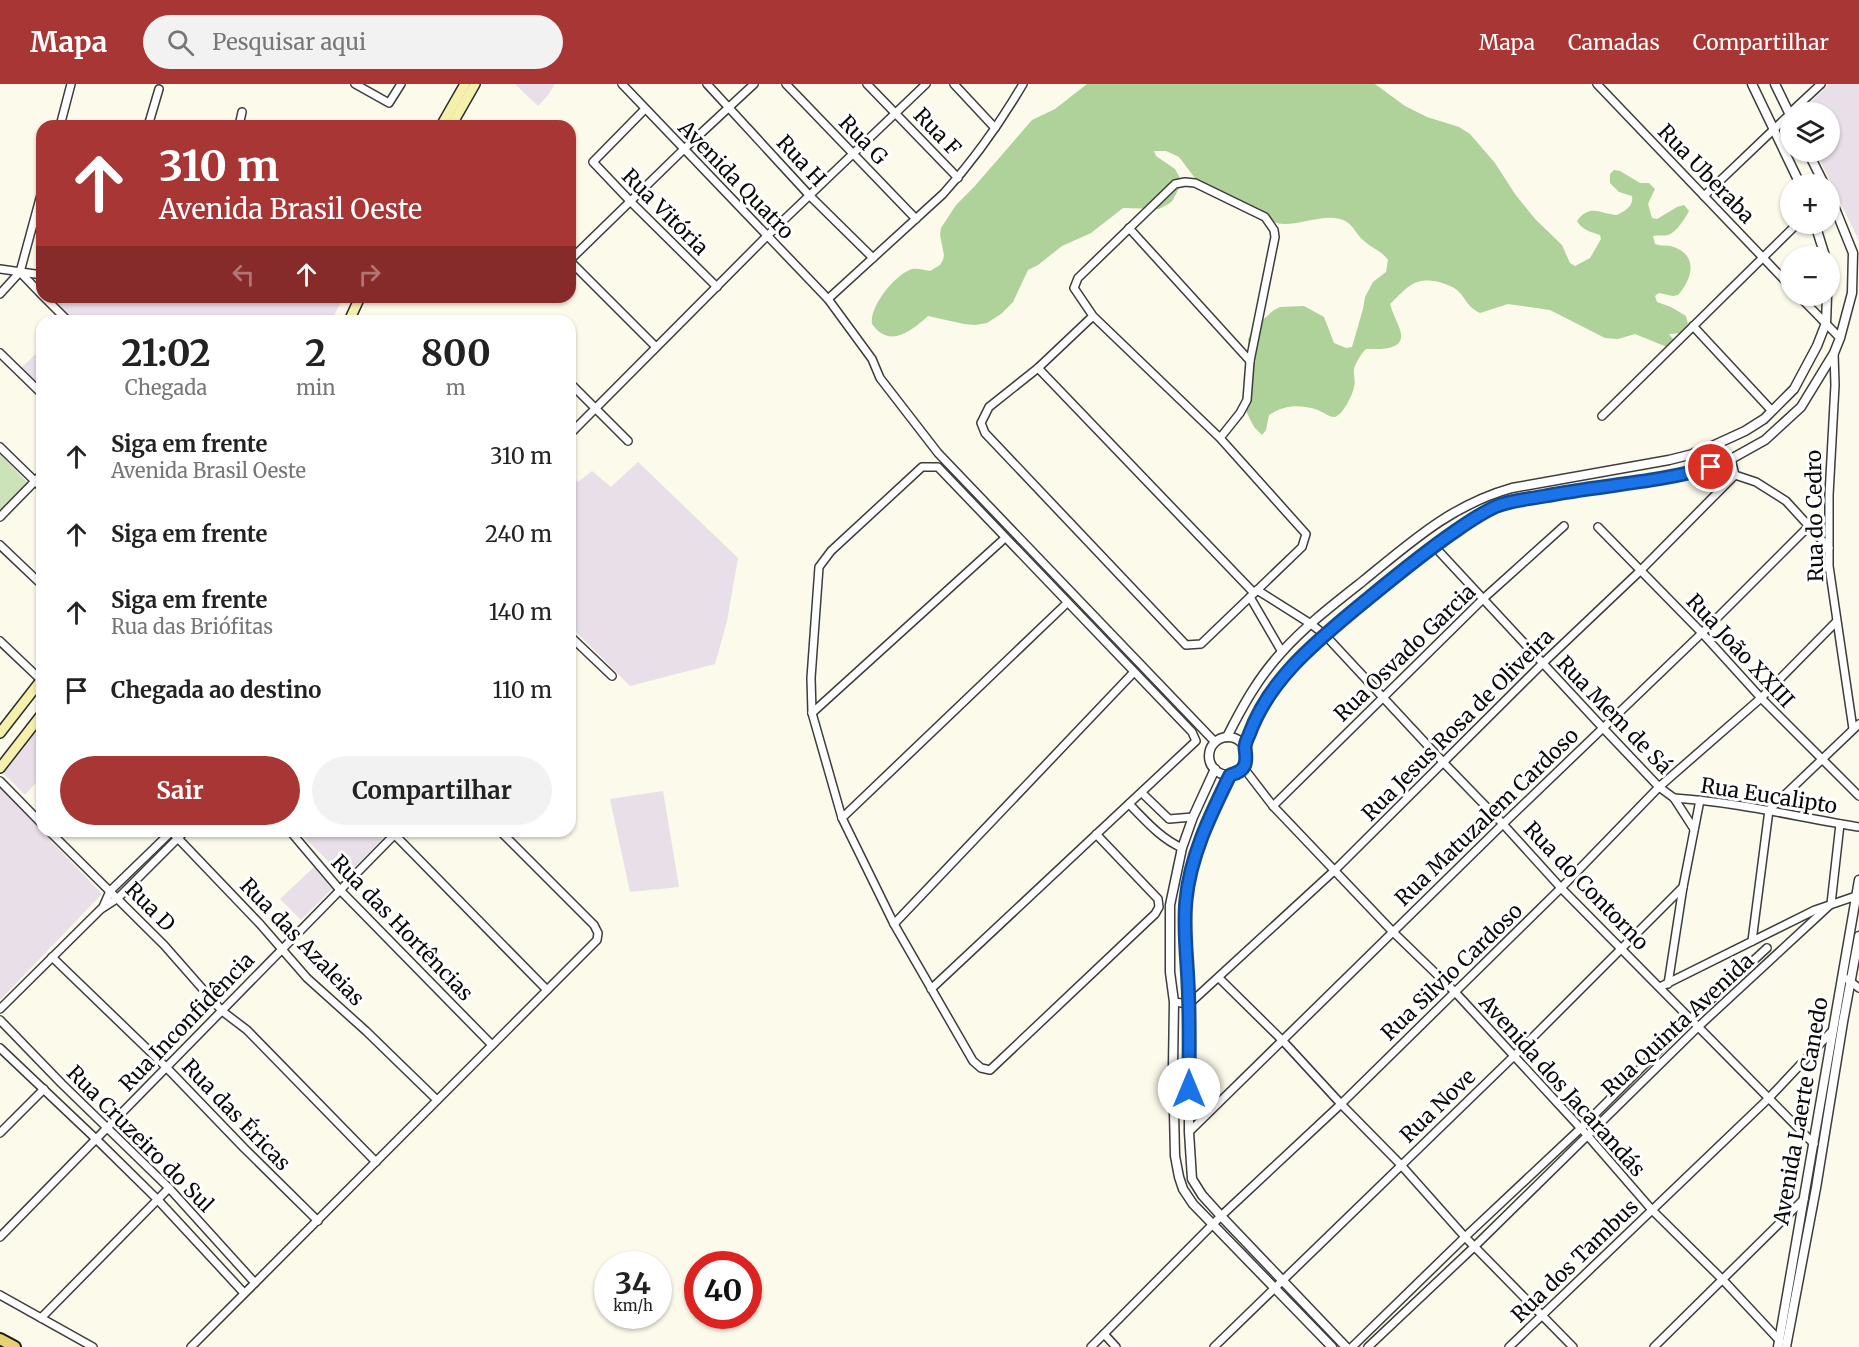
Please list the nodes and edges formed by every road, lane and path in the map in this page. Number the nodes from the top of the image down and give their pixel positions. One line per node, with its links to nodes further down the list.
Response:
1 (71, 84): 25 (street)
2 (355, 84): 3 (street)
3 (400, 84)
4 (465, 84): 28 (main road)
5 (475, 84): 29 (main road)
6 (621, 84): 22 (street, Avenida Quatro)
7 (707, 84): 21 (street, Rua H)
8 (754, 84): 21 (street)
9 (786, 84): 34 (street, Rua G)
10 (867, 84): 24 (street, Rua F)
11 (926, 84): 24 (street)
12 (954, 84): 31 (street)
13 (1023, 84): 31 (street)
14 (1597, 84): 38 (street, Rua Uberaba)
15 (1752, 84): 32 (street)
16 (1774, 84): 19 (street)
17 (1821, 84): 20 (street)
18 (159, 89): 26 (street)
19 (1784, 102)
20 (1803, 102)
21 (729, 107): 33 (street); 37 (street, Rua H)
22 (645, 109): 33 (street, Avenida Quatro); 39 (street, Rua Vitória)
23 (242, 112): 27 (street)
24 (895, 112): 34 (street); 36 (street, Rua F)
25 (62, 120)
26 (150, 120)
27 (240, 120)
28 (444, 120)
29 (454, 120)
30 (1780, 124): 32 (street)
31 (995, 128): 36 (street)
32 (1775, 128): 35 (street); 38 (street)
33 (683, 150): 39 (street); 45 (street, Avenida Quatro)
34 (852, 154): 37 (street); 41 (street, Rua G)
35 (1796, 174)
36 (958, 178): 41 (street)
37 (810, 195): 45 (street); 48 (street, Rua H)
38 (1704, 196): 47 (street, Rua Uberaba)
39 (631, 202): 46 (street); 55 (street, Rua Vitória)
40 (36, 213): 51 (street)
41 (916, 219): 48 (street)
42 (1840, 221): 54 (street, Rua do Cedro)
43 (1129, 228): 65 (street); 72 (street); 72 (street)
44 (1786, 234): 47 (street)
45 (767, 236): 55 (street); 59 (street, Avenida Quatro)
46 (576, 254)
47 (1762, 257): 53 (street, Rua Uberaba); 67 (street)
48 (873, 258): 59 (street)
49 (576, 266): 69 (street)
50 (0, 269): 51 (street)
51 (20, 272): 52 (street); 56 (street); 58 (street)
52 (36, 274)
53 (1780, 276)
54 (1856, 279): 57 (street, Rua do Cedro)
55 (717, 287): 69 (street)
56 (36, 289)
57 (1852, 293): 60 (street); 68 (street, Rua do Cedro)
58 (0, 294)
59 (828, 299): 121 (street, Avenida Quatro)
60 (1859, 302)
61 (50, 303): 64 (street)
62 (1809, 306): 66 (street)
63 (1827, 306): 66 (street)
64 (62, 315)
65 (1093, 316): 73 (street); 80 (street)
66 (1826, 323): 68 (street); 77 (street)
67 (1693, 326): 77 (street); 78 (street)
68 (1840, 338): 71 (street, Rua do Cedro)
69 (656, 347): 76 (street)
70 (0, 353): 74 (street)
71 (1834, 353): 84 (street); 95 (street, Rua do Cedro)
72 (1250, 361): 80 (street)
73 (1038, 368): 98 (street); 98 (street)
74 (36, 388)
75 (576, 389): 76 (street)
76 (596, 407): 79 (street); 81 (street)
77 (1772, 411): 83 (street)
78 (1602, 416)
79 (576, 428)
80 (1220, 438): 98 (street)
81 (628, 441)
82 (0, 447): 87 (street)
83 (1694, 453): 85 (street); 102 (street)
84 (1731, 459): 85 (street); 86 (street)
85 (1699, 471): 94 (street)
86 (1735, 475): 90 (street); 96 (street, Rua Jesus Rosa de Oliveira)
87 (35, 481): 88 (street)
88 (0, 517)
89 (1564, 526): 99 (street, Rua Osvado Garcia)
90 (1809, 526): 95 (street); 103 (street, Rua Matuzalem Cardoso)
91 (1598, 527): 96 (street, Rua João XXIII)
92 (1005, 538): 100 (street); 115 (street); 115 (street)
93 (0, 545): 97 (street)
94 (1434, 546): 99 (street, Rua Mem de Sá); 104 (street)
95 (1829, 548): 101 (street, Rua do Cedro)
96 (1640, 571): 103 (street, Rua João XXIII); 108 (street, Rua Jesus Rosa de Oliveira)
97 (36, 579)
98 (1254, 594): 102 (street, Rua do Contorno); 107 (street)
99 (1484, 598): 108 (street, Rua Mem de Sá); 113 (street, Rua Osvado Garcia)
100 (1067, 603): 109 (street); 140 (street)
101 (1836, 622): 114 (street, Rua Silvio Cardoso); 117 (street, Rua do Cedro)
102 (1311, 624): 104 (street, Rua do Contorno); 107 (street)
103 (1702, 633): 114 (street, Rua João XXIII); 118 (street, Rua Matuzalem Cardoso)
104 (1325, 635): 113 (street, Rua do Contorno); 122 (street)
105 (0, 641): 110 (street)
106 (576, 642): 111 (street)
107 (1282, 652): 120 (street)
108 (1542, 664): 118 (street, Rua Mem de Sá); 124 (street, Rua Jesus Rosa de Oliveira)
109 (1134, 672): 131 (street); 165 (street)
110 (36, 674)
111 (612, 676)
112 (36, 687): 119 (main road)
113 (1383, 696): 124 (street, Rua do Contorno); 136 (street, Rua Osvado Garcia)
114 (1761, 698): 123 (street, Rua João XXIII); 130 (street, Rua Silvio Cardoso)
115 (812, 713): 140 (street)
116 (36, 722): 126 (main road)
117 (1856, 727): 123 (street)
118 (1603, 728): 130 (street, Rua Mem de Sá); 141 (street, Rua Matuzalem Cardoso)
119 (0, 732)
120 (1227, 737): 121 (street); 122 (street)
121 (1215, 742): 127 (street)
122 (1245, 746): 125 (street)
123 (1822, 759): 132 (street, Rua João XXIII); 137 (street)
124 (1443, 762): 141 (street, Rua do Contorno); 155 (street, Rua Jesus Rosa de Oliveira)
125 (1243, 767): 128 (street); 136 (street, Avenida dos Jacarandás)
126 (0, 768)
127 (1215, 769): 128 (street); 138 (street)
128 (1230, 775): 154 (street)
129 (0, 781): 139 (street)
130 (1659, 787): 133 (street, Rua Mem de Sá); 158 (street, Rua Silvio Cardoso)
131 (1142, 793): 135 (street); 138 (street)
132 (1859, 796)
133 (1674, 798): 134 (street, Rua Eucalipto); 144 (street, Rua Mem de Sá)
134 (1700, 800): 137 (street, Rua Eucalipto); 144 (street)
135 (1129, 804): 145 (street); 153 (street)
136 (1273, 806): 155 (street, Avenida dos Jacarandás)
137 (1770, 810): 142 (street, Rua Eucalipto); 169 (street)
138 (1193, 817): 153 (street)
139 (36, 818)
140 (842, 818): 165 (street)
141 (1503, 824): 158 (street, Rua do Contorno); 166 (street, Rua Matuzalem Cardoso)
142 (1840, 824): 143 (street, Rua Eucalipto); 163 (street)
143 (1859, 827)
144 (1694, 829): 157 (street)
145 (1096, 834): 180 (street); 180 (street)
146 (55, 837): 160 (street, Rua D)
147 (166, 837): 160 (street)
148 (295, 837): 159 (street, Rua das Hortências)
149 (390, 837): 159 (street, Rua Inconfidência)
150 (400, 837): 181 (street)
151 (506, 837): 181 (street)
152 (178, 838): 162 (street); 172 (street, Rua das Azaleias)
153 (1181, 852): 154 (street); 183 (street)
154 (1194, 860): 184 (street)
155 (1335, 870): 166 (street, Avenida dos Jacarandás); 175 (street, Rua Jesus Rosa de Oliveira)
156 (1859, 880): 161 (street, Avenida Laerte Canedo)
157 (1683, 886): 170 (street, Rua Nove); 177 (street)
158 (1561, 888): 170 (street, Rua do Contorno); 182 (street, Rua Silvio Cardoso)
159 (340, 890): 172 (street, Rua Inconfidência); 193 (street, Rua das Hortências)
160 (111, 891): 162 (street, Rua D); 164 (street)
161 (1858, 896): 163 (street); 176 (street, Avenida Laerte Canedo)
162 (118, 898): 164 (street); 186 (street, Rua D)
163 (1831, 904): 168 (street); 173 (street, Rua Quinta Avenida)
164 (102, 909): 174 (street)
165 (894, 924): 180 (street)
166 (1393, 932): 182 (street, Avenida dos Jacarandás); 192 (street, Rua Matuzalem Cardoso)
167 (1859, 936): 176 (street, Avenida Laerte Canedo)
168 (1760, 938): 169 (street); 171 (street)
169 (1752, 941): 177 (street)
170 (1622, 948): 178 (street, Rua do Contorno); 195 (street, Rua Nove)
171 (1767, 948): 173 (street); 187 (street, Rua Quinta Avenida)
172 (281, 949): 186 (street, Rua Inconfidência); 199 (street, Rua das Azaleias)
173 (1777, 955): 190 (street, Rua Quinta Avenida)
174 (52, 957): 185 (street); 196 (street, Rua das Éricas)
175 (1219, 978): 184 (street, Rua Jesus Rosa de Oliveira); 192 (street)
176 (1847, 979): 179 (street); 189 (street, Avenida Laerte Canedo); 191 (street, Avenida Laerte Canedo)
177 (1668, 984): 178 (street)
178 (1660, 987): 187 (street, Rua do Contorno)
179 (1859, 988)
180 (931, 989)
181 (547, 990): 193 (street)
182 (1455, 992): 195 (street, Avenida dos Jacarandás); 200 (street, Rua Silvio Cardoso)
183 (1174, 1002): 184 (street); 216 (street)
184 (1189, 1004): 203 (street)
185 (0, 1009)
186 (222, 1011): 196 (street, Rua Inconfidência); 208 (street, Rua D)
187 (1690, 1019): 190 (street, Rua do Contorno); 202 (street, Rua Quinta Avenida)
188 (0, 1020): 201 (street, Rua Cruzeiro do Sul)
189 (1843, 1022): 191 (street, Rua dos Tambus); 230 (street, Avenida Laerte Canedo)
190 (1698, 1027): 198 (street, Rua do Contorno); 205 (street, Rua Quinta Avenida)
191 (1834, 1029): 198 (street, Rua dos Tambus); 207 (street, Avenida Laerte Canedo)
192 (1283, 1041): 200 (street); 203 (street, Rua Matuzalem Cardoso)
193 (492, 1045): 199 (street)
194 (0, 1048): 197 (street, Rua Cruzeiro do Sul)
195 (1514, 1057): 202 (street, Avenida dos Jacarandás); 209 (street, Rua Nove)
196 (166, 1067): 201 (street, Rua Inconfidência); 215 (street, Rua das Éricas)
197 (44, 1089): 204 (street); 206 (street, Rua Cruzeiro do Sul)
198 (1768, 1099): 207 (street, Rua do Contorno); 213 (street, Rua dos Tambus)
199 (437, 1100): 208 (street)
200 (1341, 1104): 209 (street); 214 (street, Rua Silvio Cardoso)
201 (107, 1128): 206 (street, Rua Inconfidência); 210 (street, Rua Cruzeiro do Sul)
202 (1580, 1129): 205 (street, Avenida dos Jacarandás); 217 (street, Rua Quinta Avenida)
203 (1189, 1132): 214 (street)
204 (0, 1133)
205 (1587, 1135): 213 (street, Avenida dos Jacarandás); 219 (street, Rua Quinta Avenida)
206 (96, 1139): 212 (street, Rua Cruzeiro do Sul); 218 (street, Rua Inconfidência)
207 (1814, 1144): 211 (street, Avenida Laerte Canedo)
208 (376, 1162): 215 (street)
209 (1401, 1165): 217 (street); 220 (street, Rua Nove)
210 (169, 1188): 212 (street); 222 (street, Rua Cruzeiro do Sul)
211 (1805, 1198): 221 (street); 230 (street, Avenida Laerte Canedo)
212 (157, 1199): 224 (street, Rua Cruzeiro do Sul); 227 (street)
213 (1652, 1210): 221 (street, Avenida dos Jacarandás); 226 (street, Rua dos Tambus)
214 (1221, 1216): 216 (street, Rua Silvio Cardoso); 220 (street)
215 (318, 1221): 222 (street)
216 (1213, 1226): 223 (street); 228 (street, Rua Silvio Cardoso)
217 (1464, 1237): 219 (street); 239 (street, Rua Quinta Avenida)
218 (0, 1238)
219 (1474, 1247): 226 (street); 240 (street, Rua Quinta Avenida)
220 (1283, 1280): 223 (street, Rua Nove); 238 (street)
221 (1723, 1280): 230 (street, Avenida dos Jacarandás); 243 (street)
222 (255, 1283): 224 (street)
223 (1276, 1288): 236 (street, Rua Nove); 237 (street)
224 (244, 1293): 233 (street)
225 (0, 1295): 227 (street)
226 (1542, 1315): 241 (street, Rua dos Tambus); 242 (street)
227 (41, 1318): 232 (street)
228 (1104, 1334): 234 (street, Rua Silvio Cardoso); 235 (street)
229 (0, 1339): 231 (main road)
230 (1782, 1345)
231 (15, 1347)
232 (93, 1347)
233 (191, 1347)
234 (1091, 1347)
235 (1116, 1347)
236 (1214, 1347)
237 (1332, 1347)
238 (1346, 1347)
239 (1352, 1347)
240 (1368, 1347)
241 (1509, 1347)
242 (1574, 1347)
243 (1654, 1347)

